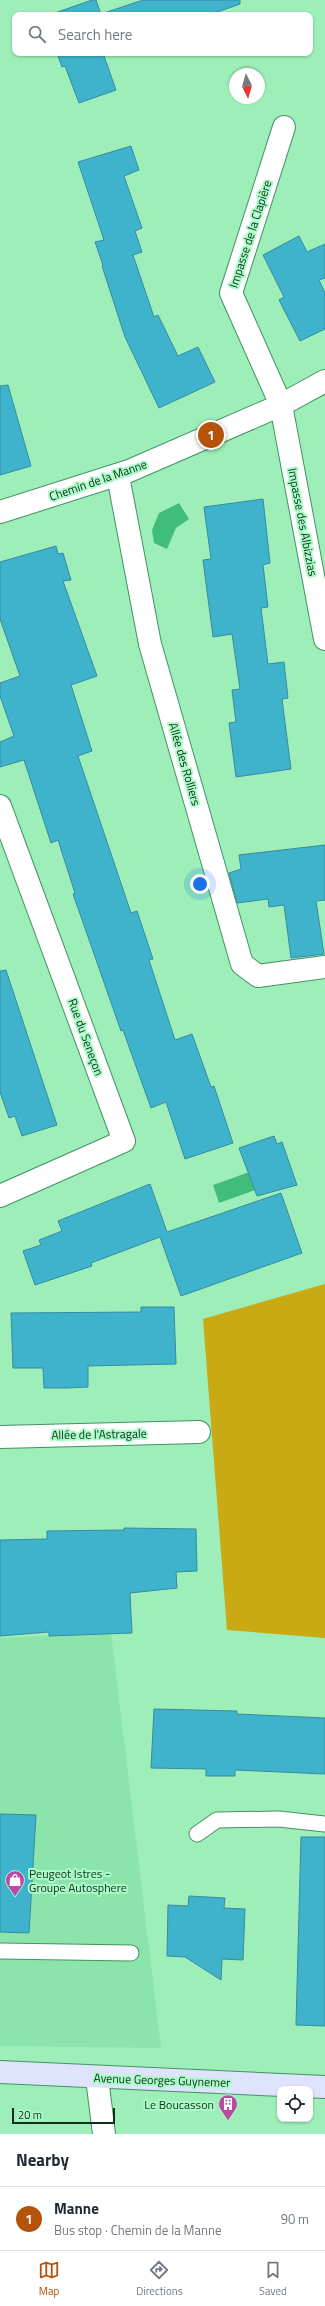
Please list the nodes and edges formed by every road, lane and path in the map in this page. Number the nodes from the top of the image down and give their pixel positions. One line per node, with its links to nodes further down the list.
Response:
1 (284, 127): 3 (street, Impasse de la Clapière)
2 (325, 381): 3 (street, Chemin de la Manne)
3 (281, 404): 4 (street, Chemin de la Manne); 6 (street, Impasse des Albizzias)
4 (118, 476): 5 (street, Chemin de la Manne); 8 (street, Allée des Rolliers)
5 (0, 512)
6 (325, 639)
7 (0, 806): 9 (street, Rue du Seneçon)
8 (325, 967)
9 (0, 1196)
10 (199, 1432): 11 (street, Allée de l'Astragale)
11 (0, 1437)
12 (325, 1824): 13 (lane)
13 (197, 1834)
14 (0, 1951): 15 (lane)
15 (131, 1953)
16 (0, 2072): 17 (main road, Avenue Georges Guynemer)
17 (97, 2078): 18 (main road, Avenue Georges Guynemer); 19 (street)
18 (325, 2087)
19 (104, 2134)

